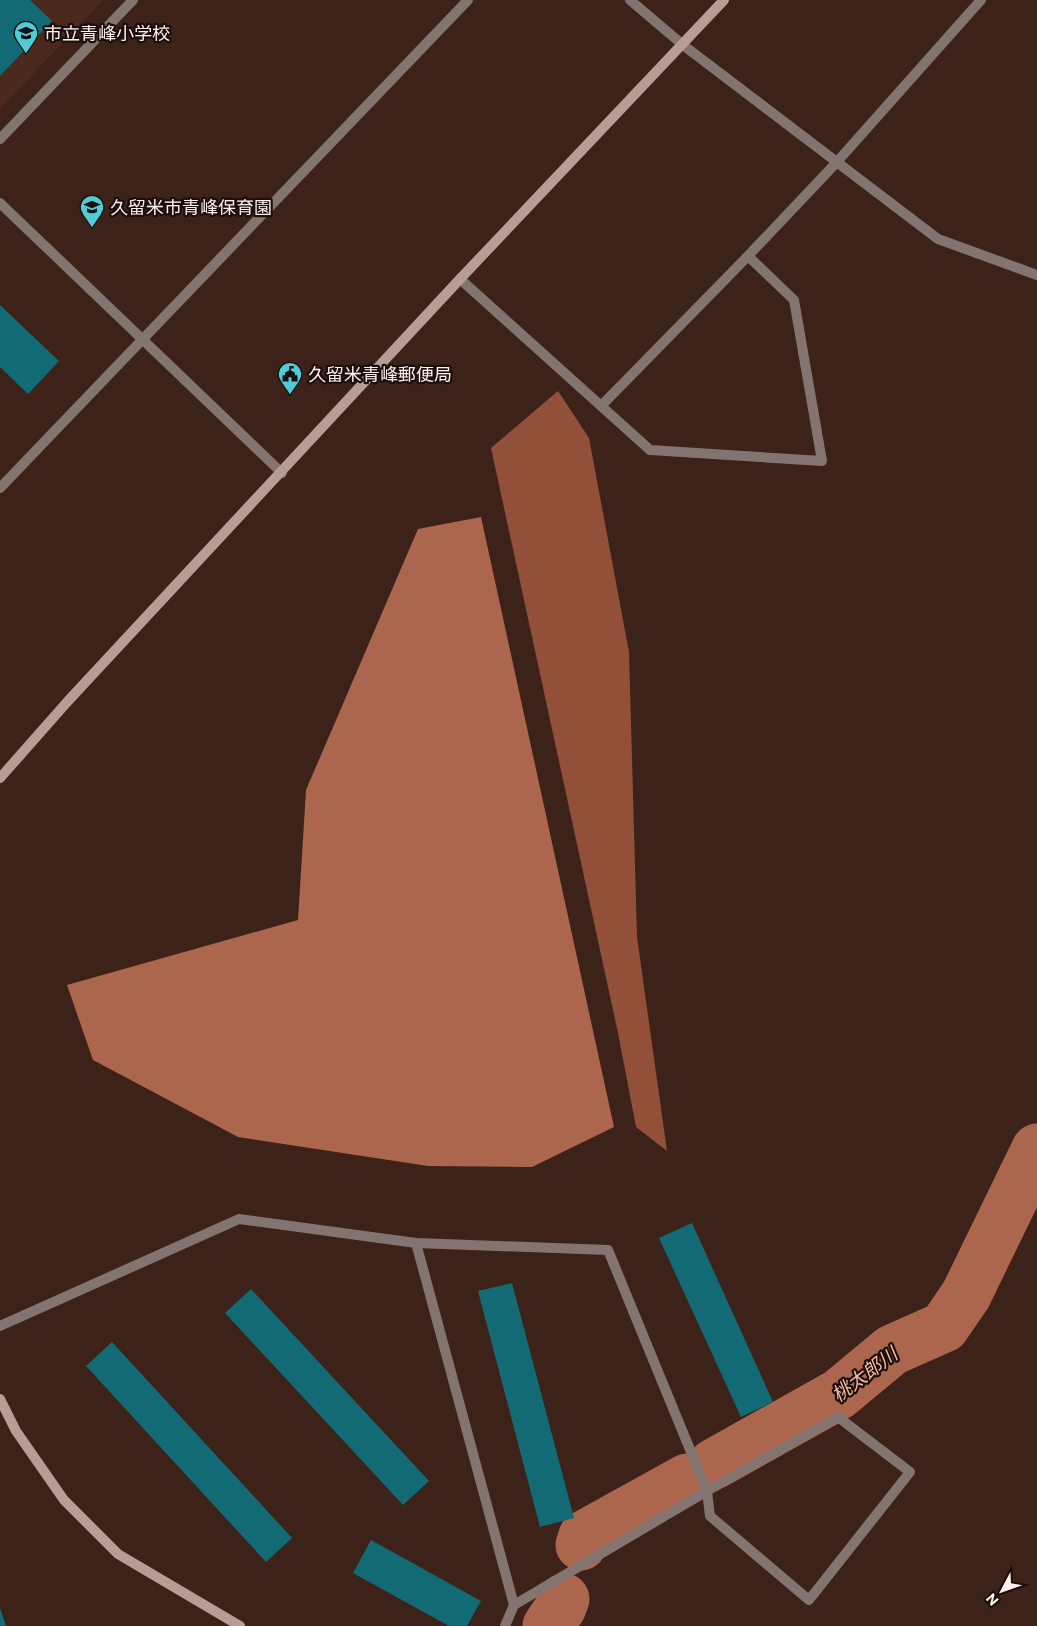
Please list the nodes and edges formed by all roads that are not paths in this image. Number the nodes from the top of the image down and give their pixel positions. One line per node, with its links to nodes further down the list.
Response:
1 (133, 0): 7 (street)
2 (468, 0): 13 (street)
3 (630, 0): 6 (street)
4 (724, 0): 6 (street)
5 (981, 0): 8 (street)
6 (682, 45): 8 (street); 12 (street)
7 (0, 140)
8 (836, 163): 10 (street); 11 (street)
9 (0, 203): 13 (street)
10 (748, 256): 14 (street); 14 (street)
11 (1037, 275)
12 (460, 279): 14 (street); 15 (street)
13 (141, 338): 15 (street); 16 (street)
14 (601, 406)
15 (282, 473): 17 (street)
16 (0, 488)
17 (0, 778)
18 (416, 1243): 19 (street); 21 (street); 22 (street)
19 (0, 1326)
20 (0, 1399): 23 (street)
21 (707, 1490): 21 (street); 22 (street)
22 (514, 1605): 24 (street)
23 (240, 1626)
24 (505, 1626)

